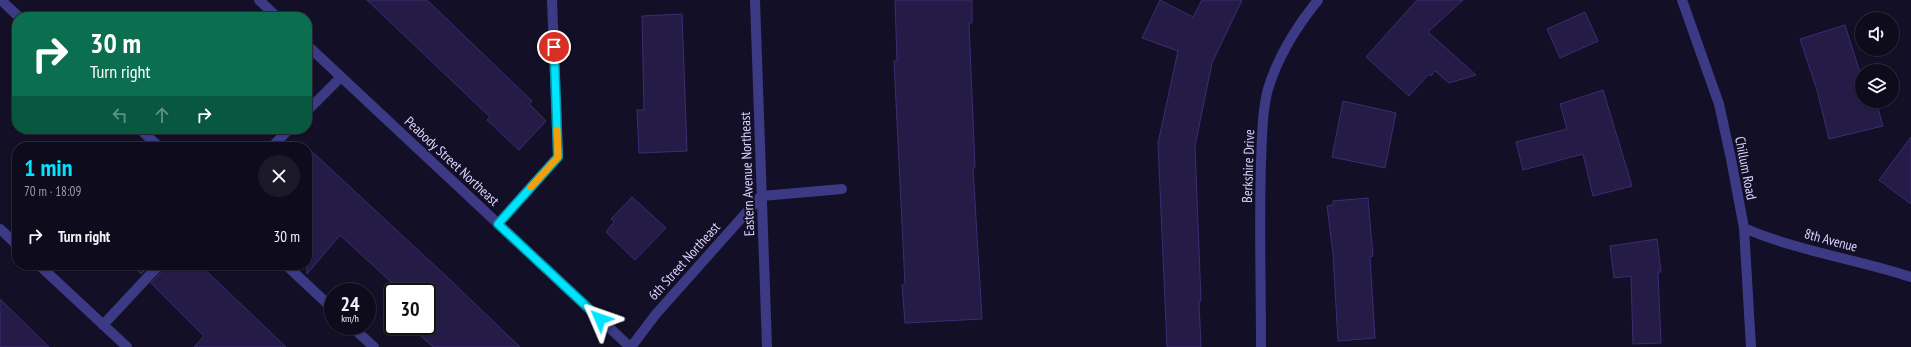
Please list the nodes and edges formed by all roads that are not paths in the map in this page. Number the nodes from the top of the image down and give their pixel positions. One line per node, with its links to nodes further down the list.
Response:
1 (1, 0): 7 (street)
2 (259, 0): 8 (street)
3 (552, 0): 18 (street)
4 (755, 0): 17 (street, Eastern Avenue Northeast)
5 (1318, 0): 33 (street, Berkshire Drive)
6 (1682, 0): 19 (street, Chillum Road)
7 (14, 12)
8 (272, 12)
9 (312, 50): 10 (street, Peabody Street Northeast)
10 (341, 77): 11 (street); 18 (street, Peabody Street Northeast)
11 (312, 106)
12 (145, 134): 14 (street)
13 (285, 134): 15 (street)
14 (154, 142)
15 (277, 142)
16 (842, 189): 17 (street)
17 (761, 196): 31 (street, 6th Street Northeast); 32 (street, Eastern Avenue Northeast)
18 (498, 224): 31 (street, Peabody Street Northeast)
19 (1744, 228): 25 (street, 8th Avenue); 34 (street, Chillum Road)
20 (0, 229): 21 (street)
21 (12, 240)
22 (44, 270): 27 (street)
23 (154, 270): 27 (street)
24 (291, 270): 26 (street)
25 (1911, 278)
26 (324, 301)
27 (103, 325): 29 (street)
28 (361, 335): 30 (street)
29 (126, 347)
30 (374, 347)
31 (631, 347)
32 (767, 347)
33 (1261, 347)
34 (1751, 347)

